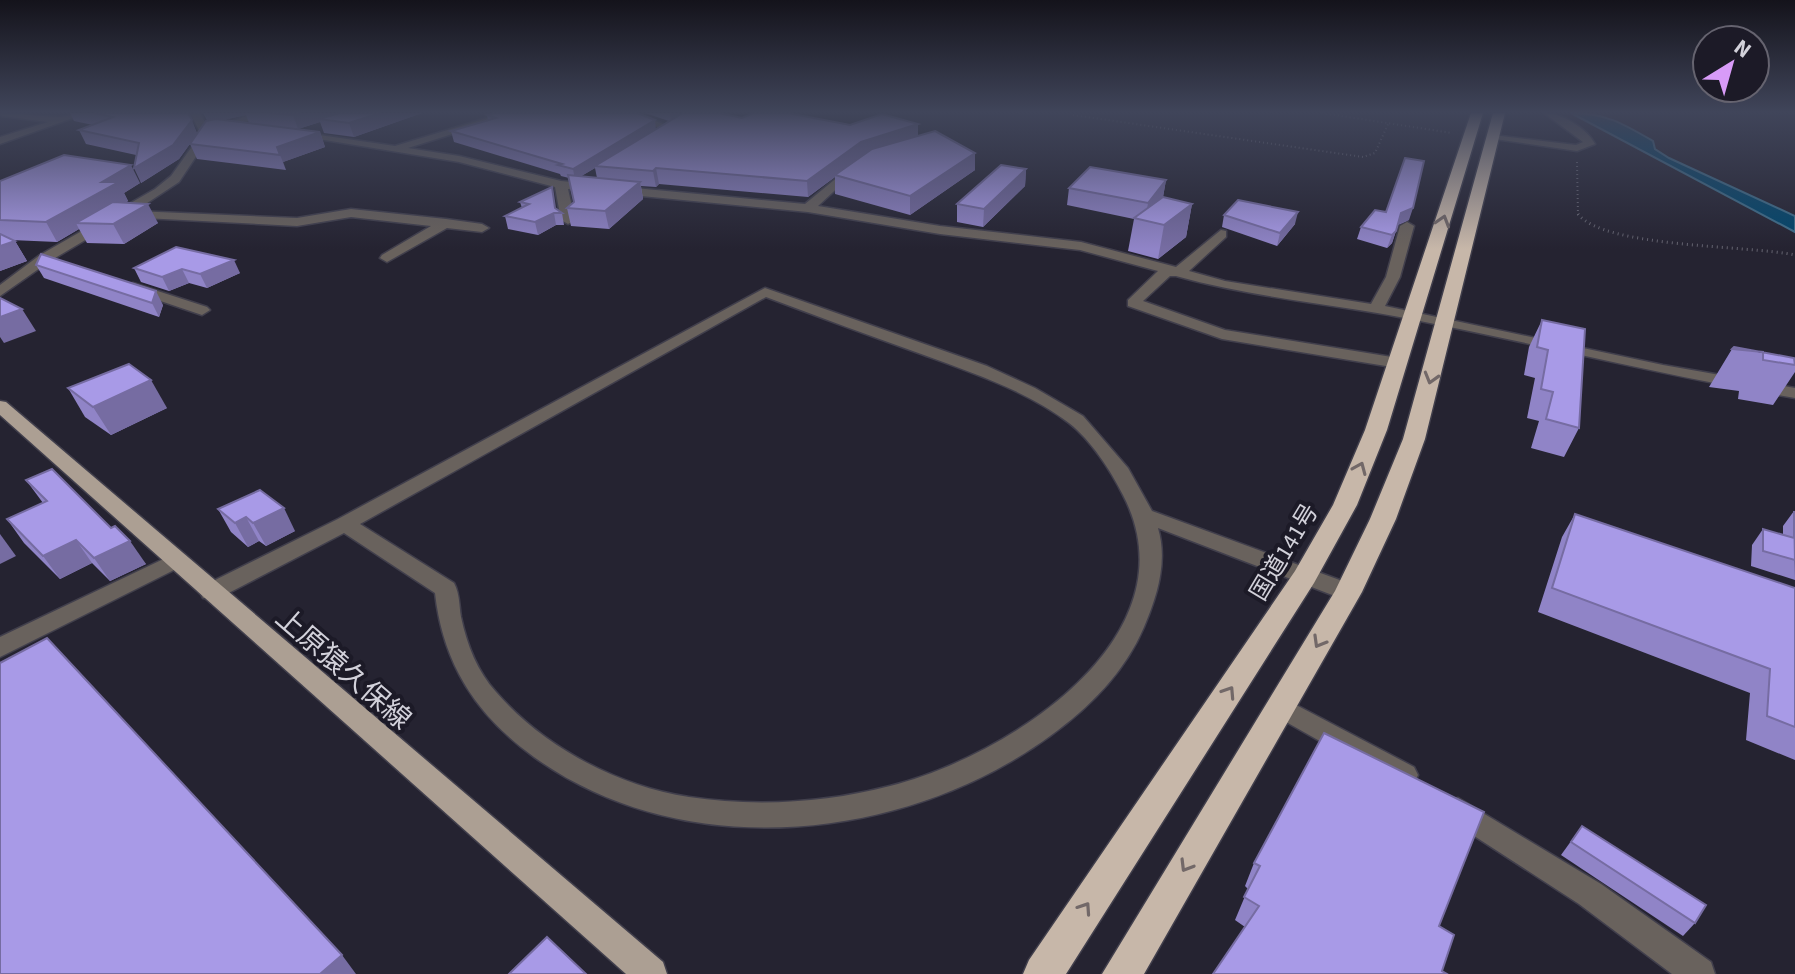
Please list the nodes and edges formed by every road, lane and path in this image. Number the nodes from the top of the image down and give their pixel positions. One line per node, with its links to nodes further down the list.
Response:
1 (190, 158): 11 (street)
2 (447, 158): 9 (street)
3 (865, 158): 10 (street)
4 (1472, 158): 24 (highway, 国道141号, one-way to 4)
5 (1479, 158): 25 (highway)
6 (1577, 158): 17 (path)
7 (594, 176): 8 (street)
8 (581, 184): 9 (street); 10 (street)
9 (561, 185): 12 (street)
10 (808, 208): 19 (street)
11 (121, 215): 13 (street); 21 (street)
12 (568, 220)
13 (446, 223): 15 (street); 18 (street)
14 (1407, 226): 22 (street)
15 (482, 228)
16 (1221, 234): 19 (street)
17 (1795, 255)
18 (387, 258)
19 (1166, 272): 22 (street); 26 (street)
20 (116, 282): 23 (street)
21 (0, 292)
22 (1376, 308): 24 (street)
23 (202, 310)
24 (1413, 315): 25 (street); 26 (highway, 国道141号)
25 (1448, 321): 27 (street); 34 (highway, one-way to 34)
26 (1398, 363): 32 (highway, 国道141号, one-way to 26)
27 (1795, 393)
28 (0, 406): 31 (main road, 上原猿久保線)
29 (1144, 515): 30 (street); 30 (street); 32 (street)
30 (345, 524): 33 (street)
31 (174, 561): 33 (main road, 上原猿久保線); 35 (street)
32 (1305, 576): 34 (street); 38 (highway, 国道141号, one-way to 32)
33 (211, 592): 37 (main road, 上原猿久保線)
34 (1348, 592): 36 (highway, one-way to 36)
35 (0, 648)
36 (1281, 707): 39 (highway, one-way to 39); 40 (street)
37 (651, 974)
38 (1043, 974)
39 (1122, 974)
40 (1697, 974)

